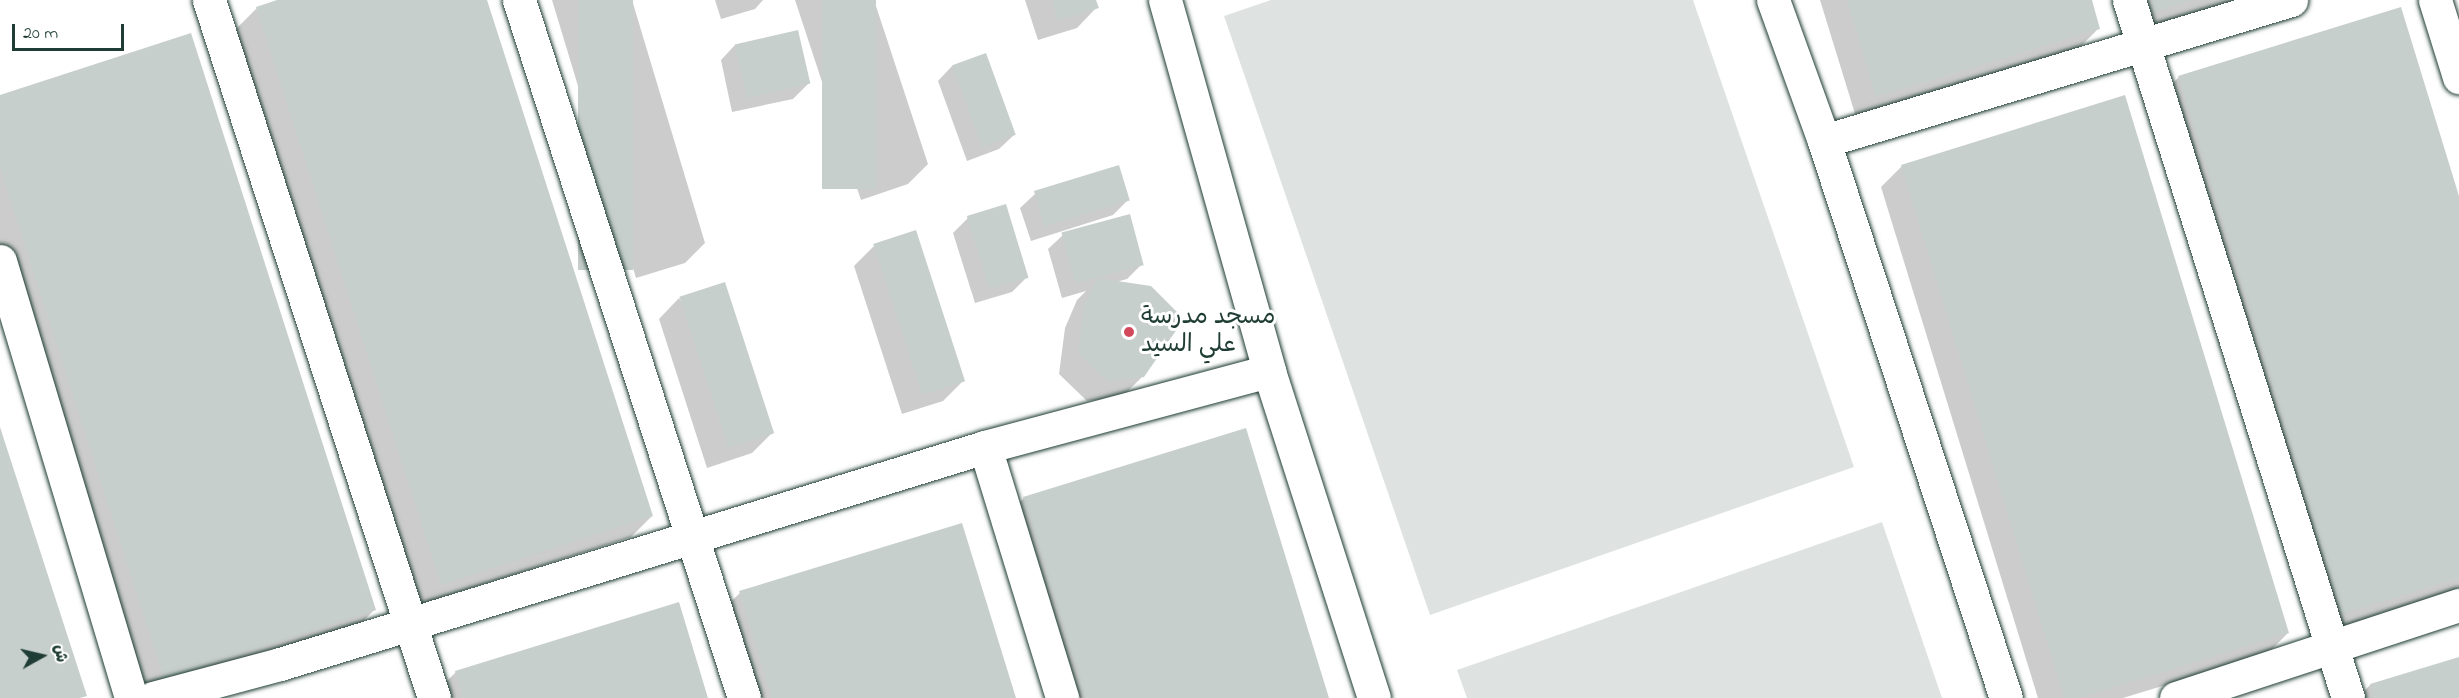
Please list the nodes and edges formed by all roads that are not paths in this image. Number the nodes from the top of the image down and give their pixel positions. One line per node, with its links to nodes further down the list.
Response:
1 (209, 0): 16 (street)
2 (519, 0): 14 (street)
3 (1165, 0): 12 (street)
4 (1773, 0): 10 (street)
5 (2129, 0): 8 (street)
6 (2291, 0): 8 (street)
7 (2435, 0): 9 (street)
8 (2144, 45): 10 (street); 17 (street)
9 (2459, 77)
10 (1824, 141): 24 (street)
11 (0, 261): 18 (street)
12 (1269, 371): 13 (street); 23 (street)
13 (985, 447): 14 (street); 22 (street)
14 (693, 534): 16 (street); 21 (street)
15 (2459, 605): 17 (street)
16 (411, 624): 19 (street); 20 (street)
17 (2332, 649): 25 (street); 26 (street)
18 (131, 698)
19 (153, 698)
20 (434, 698)
21 (744, 698)
22 (1062, 698)
23 (1374, 698)
24 (2006, 698)
25 (2176, 698)
26 (2348, 698)

